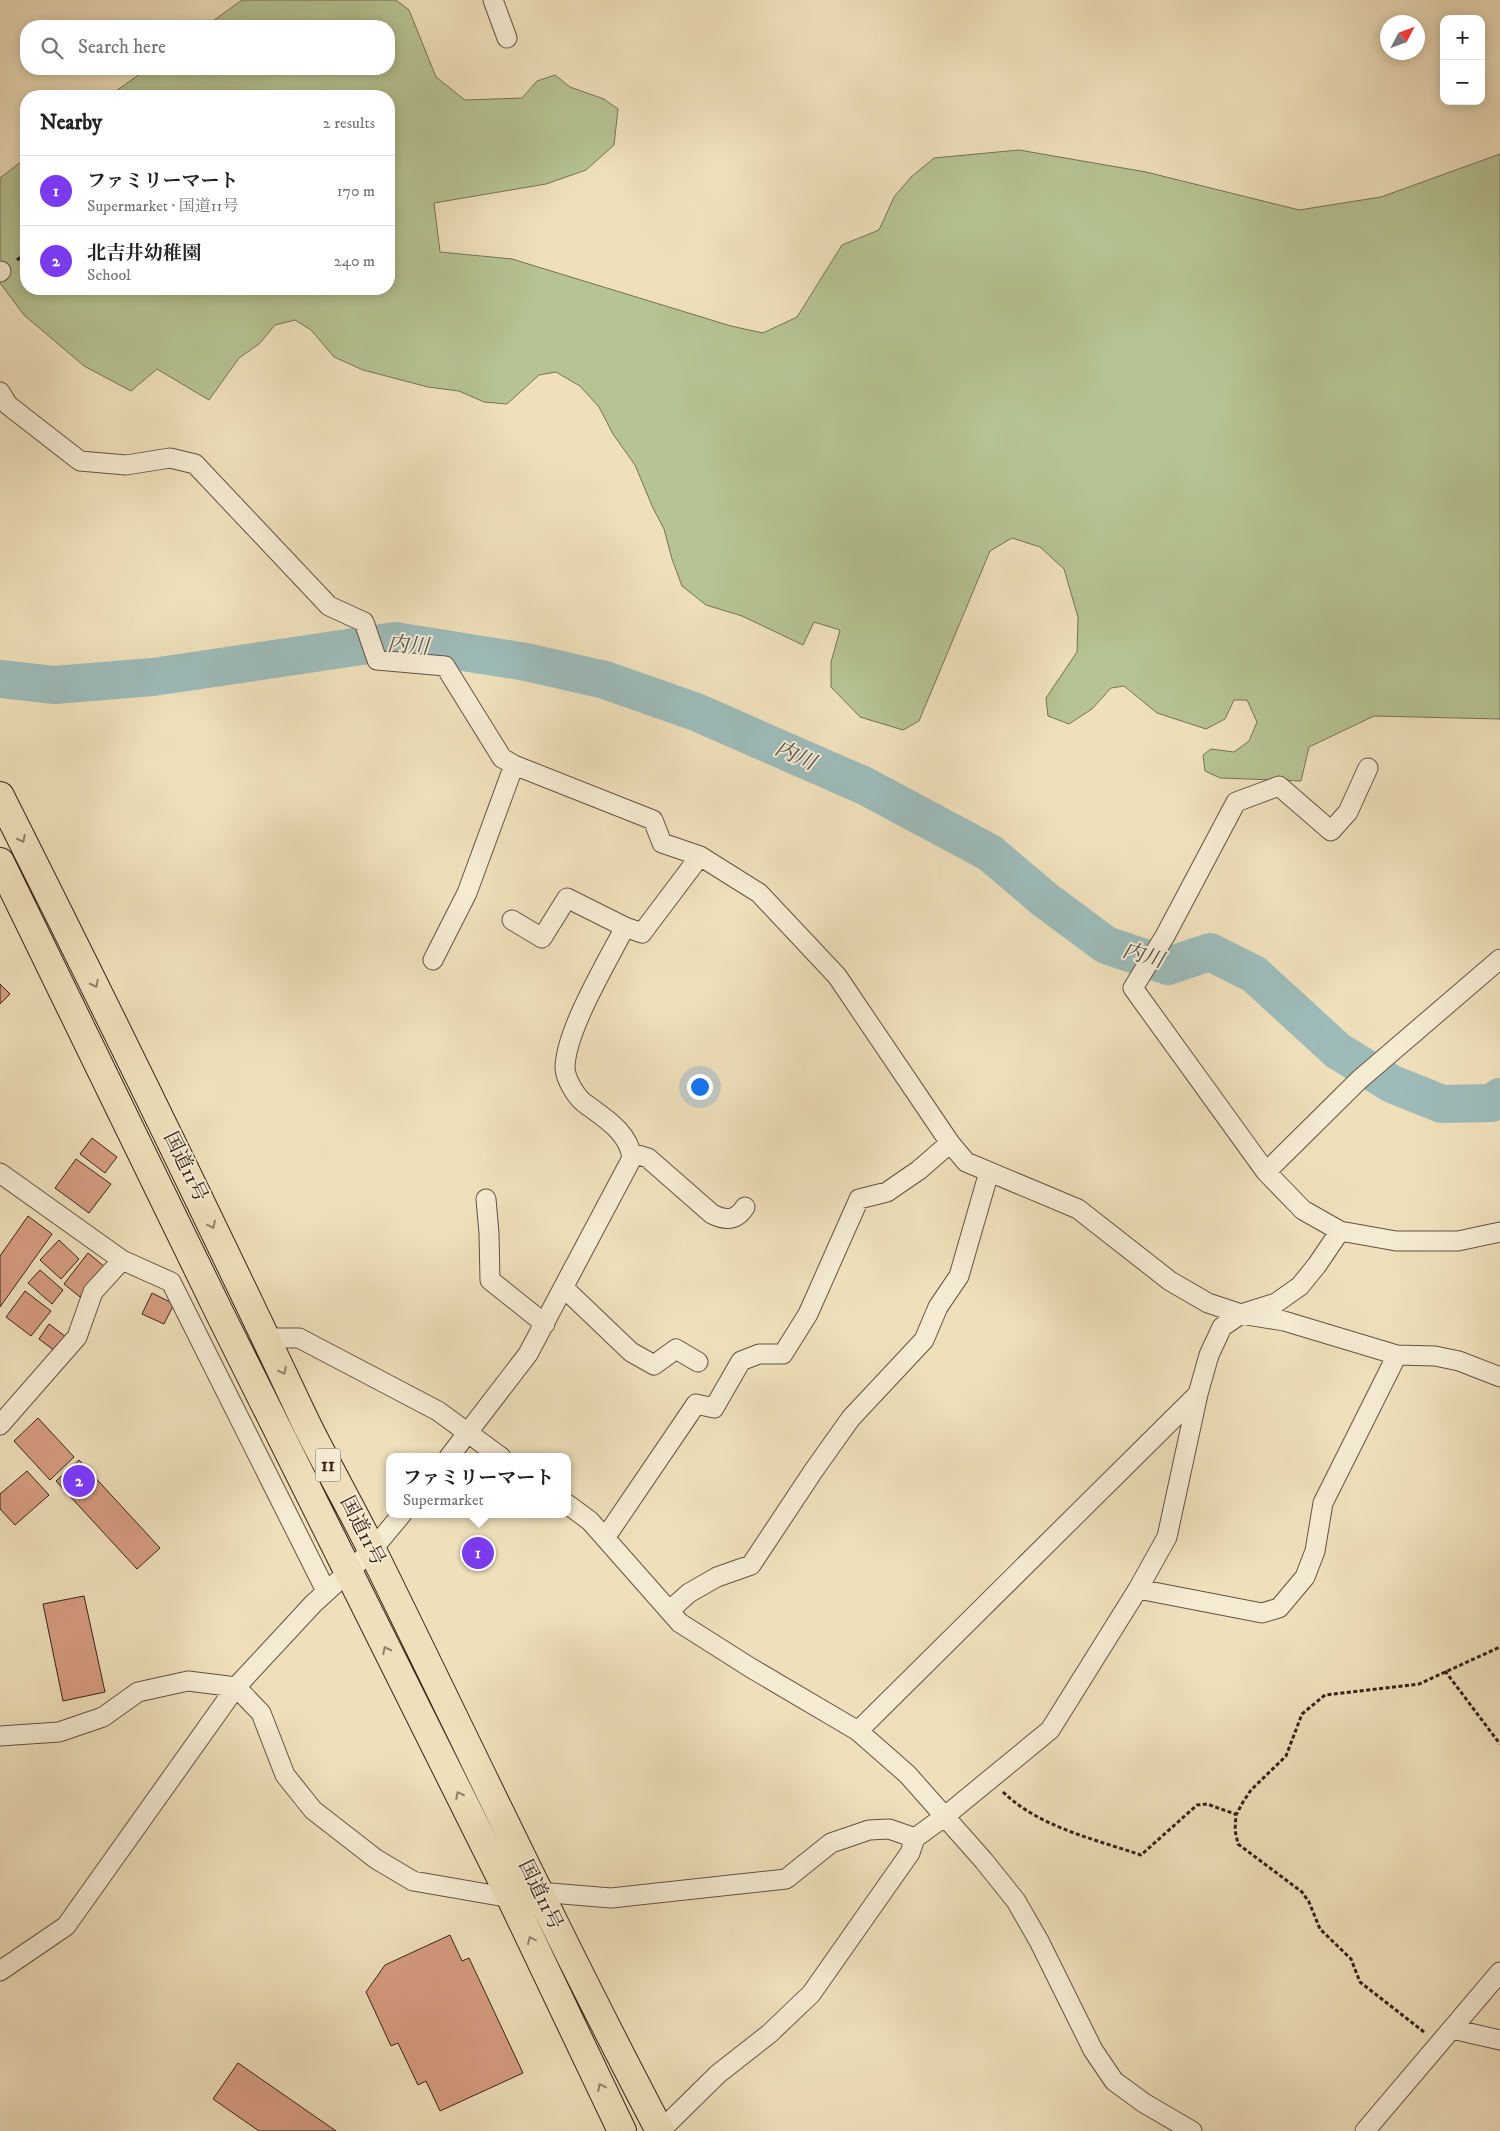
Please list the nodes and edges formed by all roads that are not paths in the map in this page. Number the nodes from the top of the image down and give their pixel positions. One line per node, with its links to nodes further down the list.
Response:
1 (493, 0): 2 (street)
2 (507, 38)
3 (0, 392): 4 (street)
4 (514, 765): 7 (street); 12 (street)
5 (1368, 768): 16 (street)
6 (0, 796): 26 (highway, 国道11号 / 11, one-way to 26)
7 (700, 856): 10 (street); 13 (street)
8 (0, 862): 39 (highway, 国道11号 / 11)
9 (512, 920): 10 (street)
10 (624, 926): 14 (street)
11 (1500, 959): 16 (street)
12 (433, 960)
13 (950, 1143): 15 (street); 37 (street)
14 (632, 1153): 19 (street); 23 (street)
15 (989, 1172): 24 (street); 42 (street)
16 (1266, 1172): 20 (street)
17 (0, 1173): 22 (street)
18 (486, 1199): 25 (street)
19 (745, 1208)
20 (1340, 1231): 21 (street); 24 (street)
21 (1500, 1232)
22 (122, 1260): 31 (street); 41 (street)
23 (564, 1288): 25 (street); 28 (street)
24 (1241, 1314): 27 (street); 30 (street)
25 (544, 1324): 32 (street)
26 (267, 1338): 32 (street); 38 (highway, 国道11号 / 11, one-way to 38)
27 (1397, 1354): 29 (street); 40 (street)
28 (698, 1362)
29 (1500, 1377)
30 (1198, 1394): 40 (street); 44 (street)
31 (0, 1425)
32 (468, 1432): 33 (street); 34 (street)
33 (452, 1453)
34 (496, 1453)
35 (571, 1507): 37 (street)
36 (399, 1518): 38 (street)
37 (605, 1538): 42 (street)
38 (372, 1550): 39 (street); 48 (highway, 国道11号 / 11)
39 (348, 1572): 41 (street); 49 (highway, 国道11号 / 11, one-way to 39)
40 (1138, 1589): 46 (street)
41 (326, 1591): 43 (street)
42 (670, 1610): 44 (street)
43 (236, 1687): 45 (street); 49 (street); 50 (street)
44 (858, 1731): 46 (street)
45 (0, 1736)
46 (944, 1818): 47 (street); 56 (street)
47 (915, 1838): 48 (street); 55 (street)
48 (538, 1892): 55 (highway, 国道11号 / 11)
49 (511, 1898): 54 (highway, 国道11号 / 11, one-way to 49)
50 (0, 1970)
51 (1500, 1972): 52 (street)
52 (1452, 2030): 53 (street); 57 (street)
53 (1500, 2040)
54 (622, 2131)
55 (660, 2131)
56 (1192, 2131)
57 (1364, 2131)

